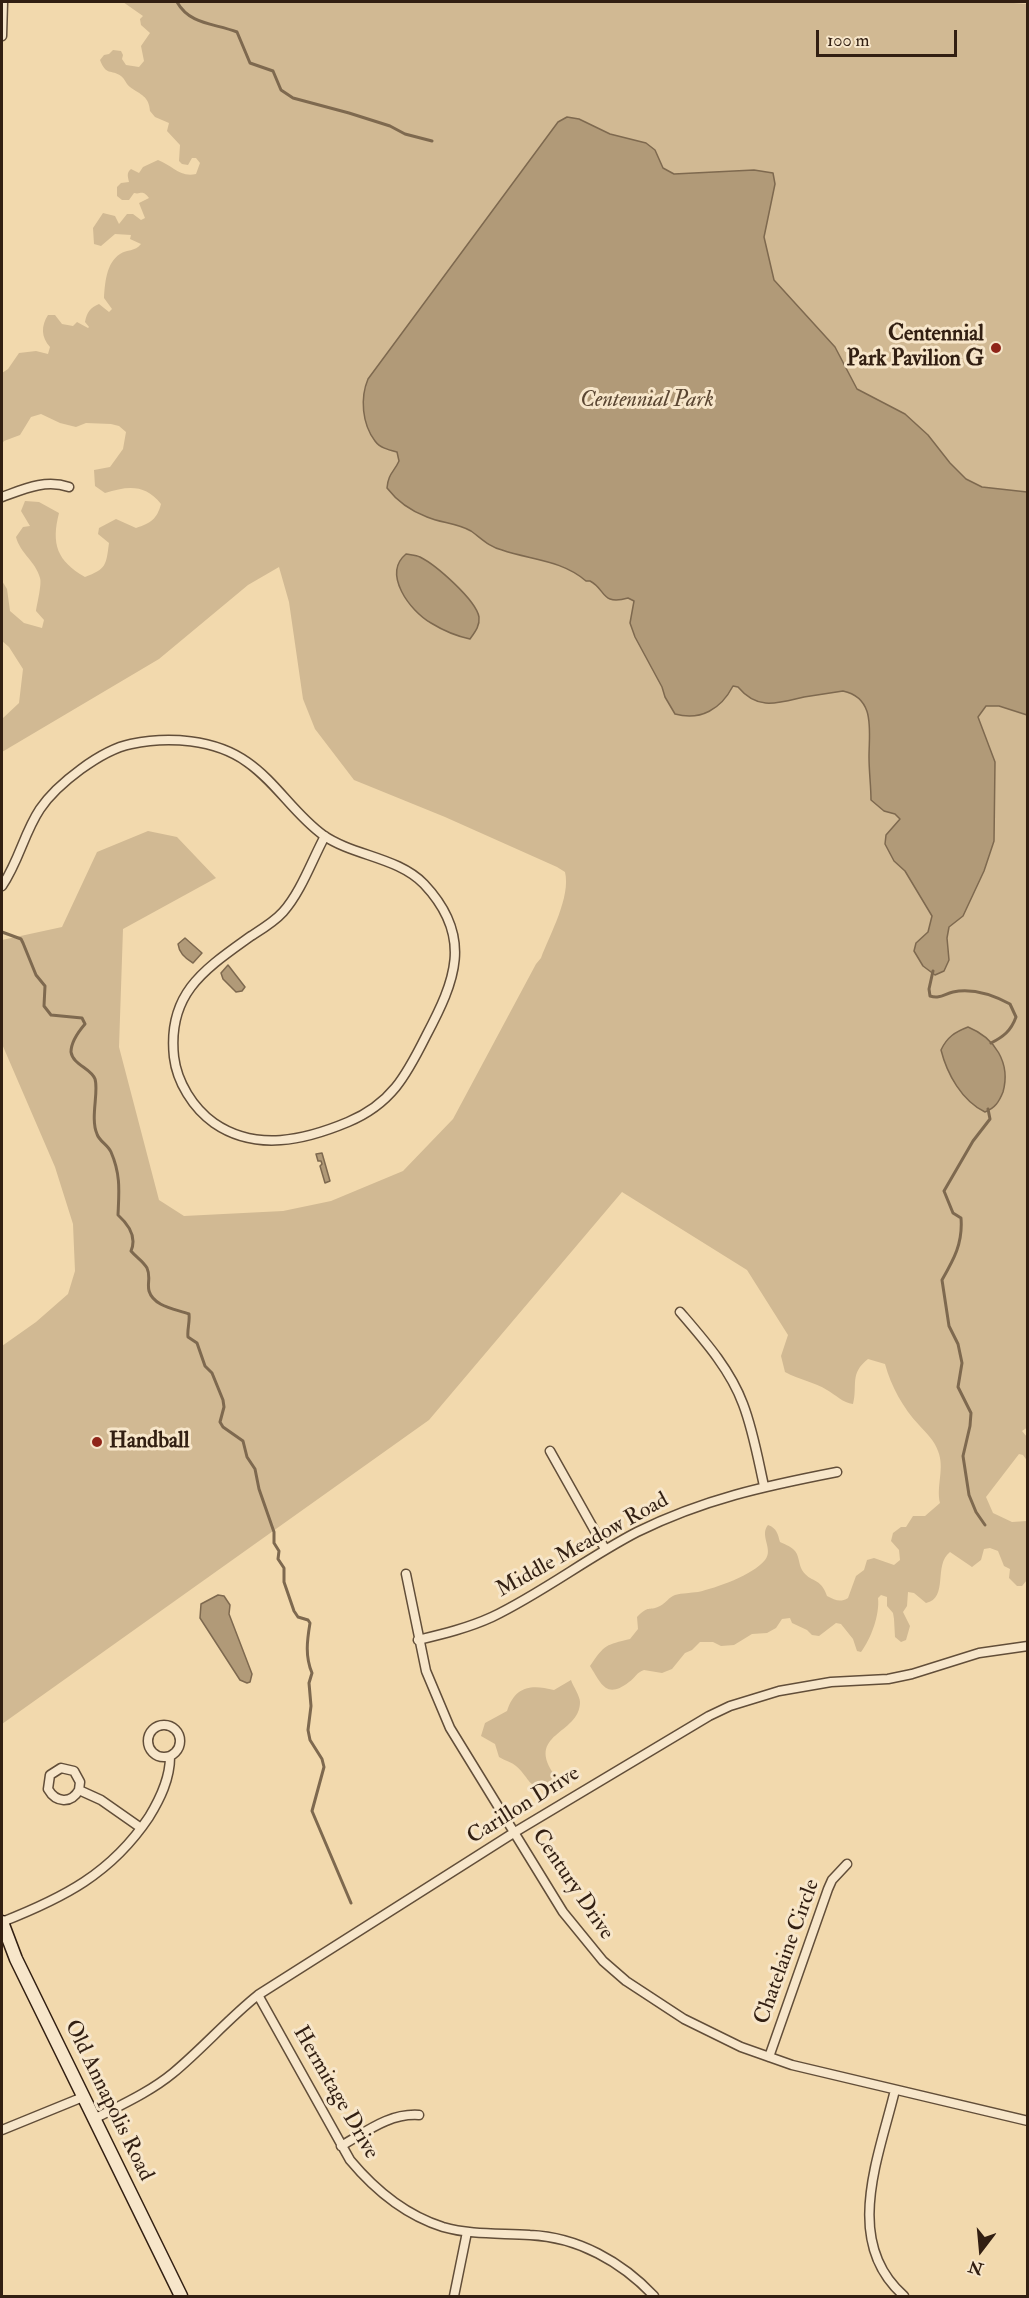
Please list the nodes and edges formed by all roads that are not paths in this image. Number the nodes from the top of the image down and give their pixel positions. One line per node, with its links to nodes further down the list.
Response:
1 (3, 2): 2 (street)
2 (2, 36)
3 (69, 487): 4 (street)
4 (2, 497)
5 (325, 836): 5 (street); 6 (street)
6 (2, 886)
7 (680, 1312): 10 (street)
8 (550, 1451): 11 (street)
9 (837, 1472): 10 (street, Middle Meadow Road)
10 (764, 1486): 11 (street, Middle Meadow Road)
11 (605, 1549): 13 (street, Middle Meadow Road)
12 (406, 1574): 13 (street, Century Drive)
13 (418, 1640): 18 (street, Century Drive)
14 (1028, 1646): 18 (street, Carillon Drive)
15 (170, 1757): 17 (street)
16 (79, 1790): 17 (street)
17 (141, 1828): 20 (street)
18 (515, 1833): 21 (street, Carillon Drive); 22 (street, Century Drive)
19 (847, 1864): 22 (street, Chatelaine Circle)
20 (2, 1922): 24 (street, Old Annapolis Road)
21 (258, 1995): 26 (street, Carillon Drive); 29 (street, Hermitage Drive)
22 (769, 2057): 23 (street, Century Drive)
23 (895, 2090): 27 (street, Century Drive); 34 (street)
24 (83, 2097): 26 (street, Old Annapolis Road); 28 (street)
25 (419, 2115): 29 (street)
26 (94, 2119): 31 (street, Old Annapolis Road)
27 (1028, 2121)
28 (2, 2130)
29 (341, 2146): 30 (street, Hermitage Drive)
30 (467, 2232): 32 (street); 33 (street, Hermitage Drive)
31 (181, 2296)
32 (454, 2296)
33 (654, 2296)
34 (904, 2296)

